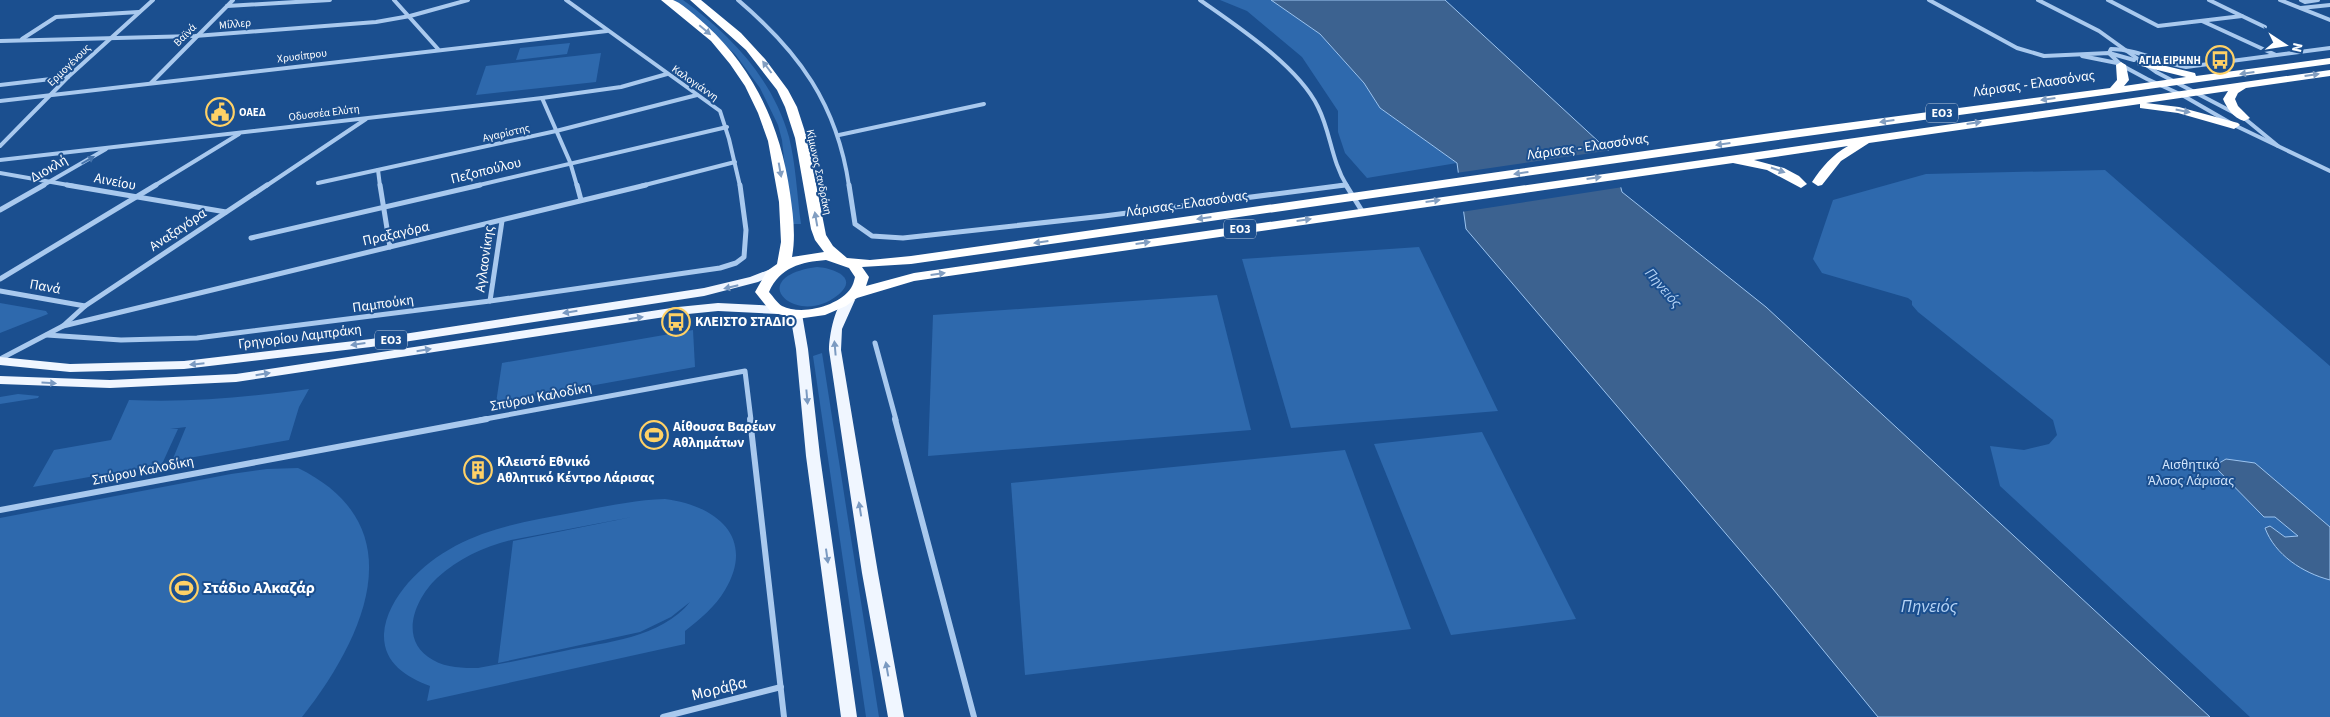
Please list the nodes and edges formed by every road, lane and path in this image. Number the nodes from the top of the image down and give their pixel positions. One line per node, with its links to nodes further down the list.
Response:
1 (153, 0): 21 (street, Ερμογένους)
2 (233, 0): 19 (street, Βαϊνά)
3 (330, 0): 19 (street)
4 (394, 0): 22 (street)
5 (468, 0): 22 (street, Μίλλερ)
6 (566, 0): 27 (street, Καλογιάννη)
7 (666, 0): 92 (highway, one-way to 92)
8 (695, 0): 90 (highway, Κίμωνος Σανδράκη, one-way to 8)
9 (738, 0): 63 (street)
10 (1200, 0): 78 (street)
11 (1929, 0): 36 (street)
12 (2038, 0): 32 (street)
13 (2108, 0): 25 (street)
14 (2209, 0): 23 (street)
15 (2280, 0): 20 (street)
16 (2301, 0): 17 (street)
17 (2318, 0)
18 (2330, 5): 20 (street)
19 (227, 6): 28 (street, Βαϊνά)
20 (2301, 8): 24 (street)
21 (139, 12): 29 (street, Ερμογένους); 30 (street)
22 (410, 16): 28 (street, Μίλλερ); 34 (street)
23 (2242, 16): 25 (street); 26 (street)
24 (2330, 20)
25 (2202, 21): 37 (street)
26 (2265, 27)
27 (607, 31): 34 (street, Χρυσίπpου); 42 (street, Καλογιάννη)
28 (195, 36): 29 (street, Μίλλερ); 45 (street, Βαϊνά)
29 (111, 38): 30 (street, Μίλλερ); 43 (street, Ερμογένους)
30 (20, 40): 31 (street, Μίλλερ)
31 (0, 41)
32 (2121, 48): 35 (street); 37 (street); 39 (street)
33 (2330, 48): 37 (street)
34 (438, 49): 45 (street, Χρυσίπpου)
35 (2109, 53): 36 (street); 39 (street); 40 (street)
36 (2074, 55): 40 (street)
37 (2276, 55)
38 (2330, 61): 44 (highway, Λάρισας - Ελασσόνας / ΕΟ3, one-way to 44)
39 (2141, 63): 44 (highway); 48 (street)
40 (2121, 65): 48 (street); 49 (highway)
41 (2330, 72): 47 (highway, Λάρισας - Ελασσόνας / ΕΟ3, one-way to 41)
42 (667, 74): 52 (street, Καλογιάννη); 53 (street, Οδυσσέα Ελύτη)
43 (68, 77): 46 (street); 51 (street, Ερμογένους)
44 (2218, 77): 48 (highway, Λάρισας - Ελασσόνας / ΕΟ3)
45 (151, 83): 51 (street, Χρυσίπpου)
46 (0, 85)
47 (2244, 85): 50 (highway, Λάρισας - Ελασσόνας / ΕΟ3); 59 (highway)
48 (2173, 87): 49 (highway, Λάρισας - Ελασσόνας / ΕΟ3); 50 (highway, Λάρισας - Ελασσόνας / ΕΟ3); 56 (highway, Λάρισας - Ελασσόνας / ΕΟ3); 57 (highway); 59 (street)
49 (2114, 90): 80 (highway, Λάρισας - Ελασσόνας / ΕΟ3, one-way to 80)
50 (2194, 93): 59 (street)
51 (51, 95): 54 (street, Χρυσίπpου); 65 (street, Ερμογένους)
52 (697, 95): 60 (street, Καλογιάννη); 61 (street, Αγαρίστης)
53 (542, 98): 58 (street, Οδυσσέα Ελύτη); 61 (street)
54 (0, 101)
55 (984, 104): 63 (street)
56 (2118, 104): 57 (highway, Λάρισας - Ελασσόνας / ΕΟ3); 59 (highway, one-way to 59)
57 (2035, 114): 64 (highway, Λάρισας - Ελασσόνας / ΕΟ3, one-way to 57)
58 (368, 117): 62 (street, Οδυσσέα Ελύτη); 86 (street, Αναξαγόρα)
59 (2239, 122): 66 (street); 66 (street)
60 (727, 127): 70 (street, Πεζοπούλου); 71 (street, Καλογιάννη)
61 (556, 131): 70 (street); 72 (street, Αγαρίστης)
62 (241, 133): 67 (street, Οδυσσέα Ελύτη); 81 (street)
63 (839, 135): 78 (street)
64 (1876, 137): 69 (highway, Λάρισας - Ελασσόνας / ΕΟ3); 76 (highway)
65 (0, 146)
66 (2278, 146): 73 (street)
67 (109, 148): 68 (street, Οδυσσέα Ελύτη); 75 (street, Διοκλή, one-way to 67)
68 (0, 160)
69 (1716, 160): 79 (highway, one-way to 79); 85 (highway, Λάρισας - Ελασσόνας / ΕΟ3, one-way to 69)
70 (570, 162): 82 (street); 83 (street, Πεζοπούλου)
71 (735, 162): 82 (street, Πραξαγόρα); 91 (street, Καλογιάννη)
72 (378, 170): 77 (street, Αγαρίστης); 83 (street)
73 (2330, 171)
74 (0, 173): 75 (street, Αινείου)
75 (51, 181): 81 (street, Αινείου); 84 (street, Διοκλή)
76 (1818, 182)
77 (318, 183)
78 (1346, 184): 80 (street)
79 (1801, 184)
80 (1353, 197): 85 (street); 90 (highway, Λάρισας - Ελασσόνας / ΕΟ3, one-way to 90)
81 (136, 198): 86 (street, Αινείου); 93 (street)
82 (581, 200): 87 (street, Πραξαγόρα)
83 (384, 207): 88 (street, Πεζοπούλου); 89 (street)
84 (0, 210)
85 (1362, 211): 95 (highway, Λάρισας - Ελασσόνας / ΕΟ3, one-way to 85)
86 (226, 212): 97 (street, Αναξαγόρα)
87 (502, 221): 89 (street, Πραξαγόρα); 96 (street, Αγλαονίκης)
88 (251, 238)
89 (390, 247): 100 (street, Πραξαγόρα)
90 (846, 260): 92 (highway, ΕΟ3); 95 (highway, Κίμωνος Σανδράκη)
91 (720, 268): 96 (street, Παμπούκη)
92 (779, 268): 98 (highway); 103 (main road, Γρηγορίου Λαμπράκη / ΕΟ3, one-way to 103)
93 (0, 279)
94 (0, 291): 97 (street, Πανά)
95 (852, 297): 99 (highway, ΕΟ3); 110 (main road, one-way to 95)
96 (490, 301): 101 (street, Παμπούκη)
97 (85, 306): 100 (street, Αναξαγόρα)
98 (778, 310): 99 (highway, ΕΟ3); 104 (main road, ΕΟ3, one-way to 98)
99 (796, 314): 109 (main road, one-way to 109)
100 (62, 326): 101 (street, Αναξαγόρα)
101 (47, 334): 103 (street, Αναξαγόρα)
102 (875, 343): 111 (street)
103 (0, 360)
104 (0, 380)
105 (0, 510): 106 (street, Σπύρου Καλοδίκη)
106 (781, 687): 107 (street, Μοράβα); 108 (street, Σπύρου Καλοδίκη)
107 (663, 717)
108 (784, 717)
109 (850, 717)
110 (896, 717)
111 (974, 717)

